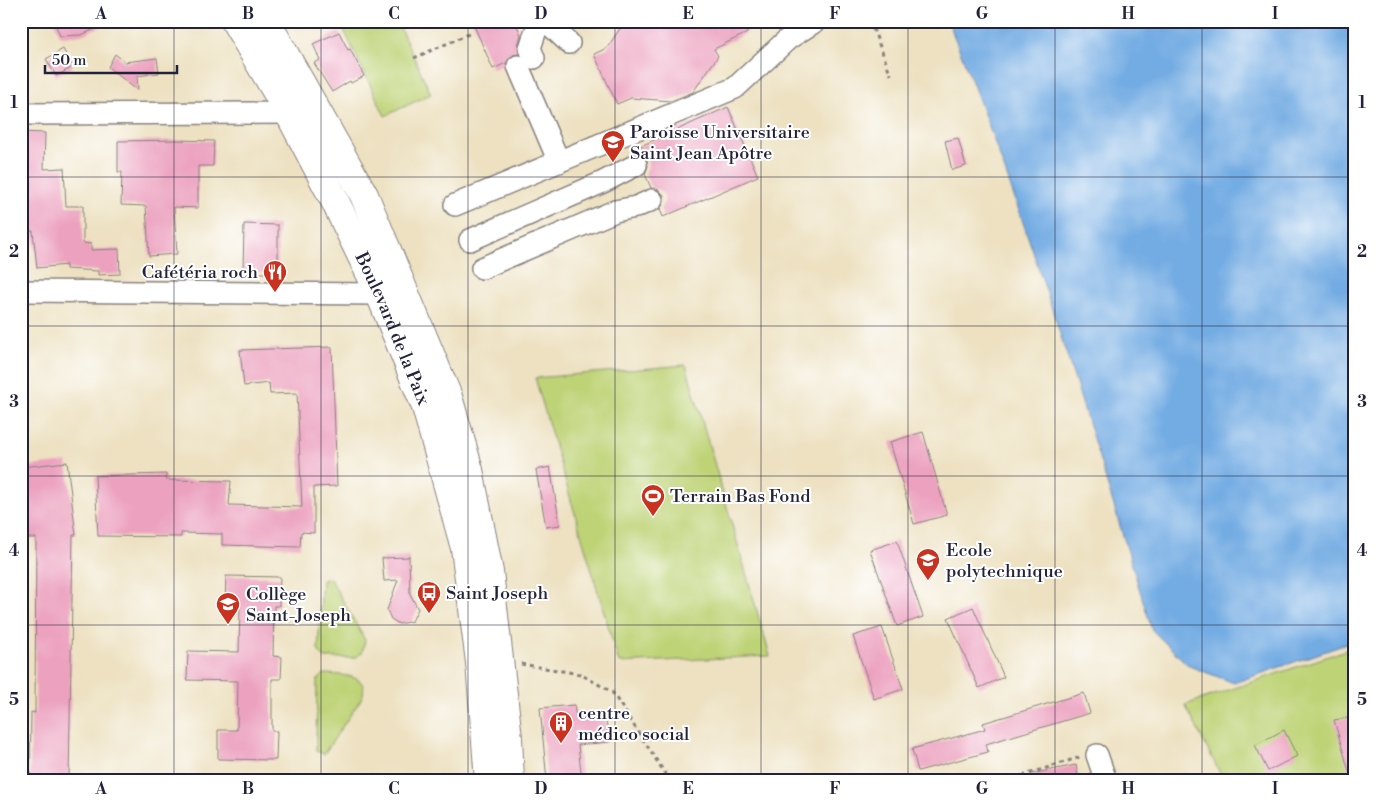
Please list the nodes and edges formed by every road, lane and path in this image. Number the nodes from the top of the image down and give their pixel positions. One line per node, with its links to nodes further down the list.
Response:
1 (235, 21): 10 (main road, Boulevard de la Paix)
2 (870, 21): 9 (path)
3 (272, 23): 10 (main road, Boulevard de la Paix)
4 (809, 23): 12 (street)
5 (542, 24): 7 (street); 13 (street)
6 (470, 33): 8 (path)
7 (569, 43)
8 (414, 58)
9 (891, 75)
10 (300, 107): 11 (street); 19 (main road, Boulevard de la Paix); 20 (main road, Boulevard de la Paix)
11 (21, 114)
12 (608, 134): 13 (street); 16 (street)
13 (559, 162): 15 (street)
14 (652, 200): 17 (street)
15 (455, 205)
16 (470, 240)
17 (482, 268)
18 (21, 291): 19 (street)
19 (380, 294): 20 (main road, Boulevard de la Paix)
20 (490, 662): 22 (main road, Boulevard de la Paix); 23 (main road, Boulevard de la Paix); 24 (path)
21 (1097, 755): 25 (path); 26 (street)
22 (489, 781)
23 (510, 781)
24 (670, 781)
25 (1007, 781)
26 (1106, 781)

